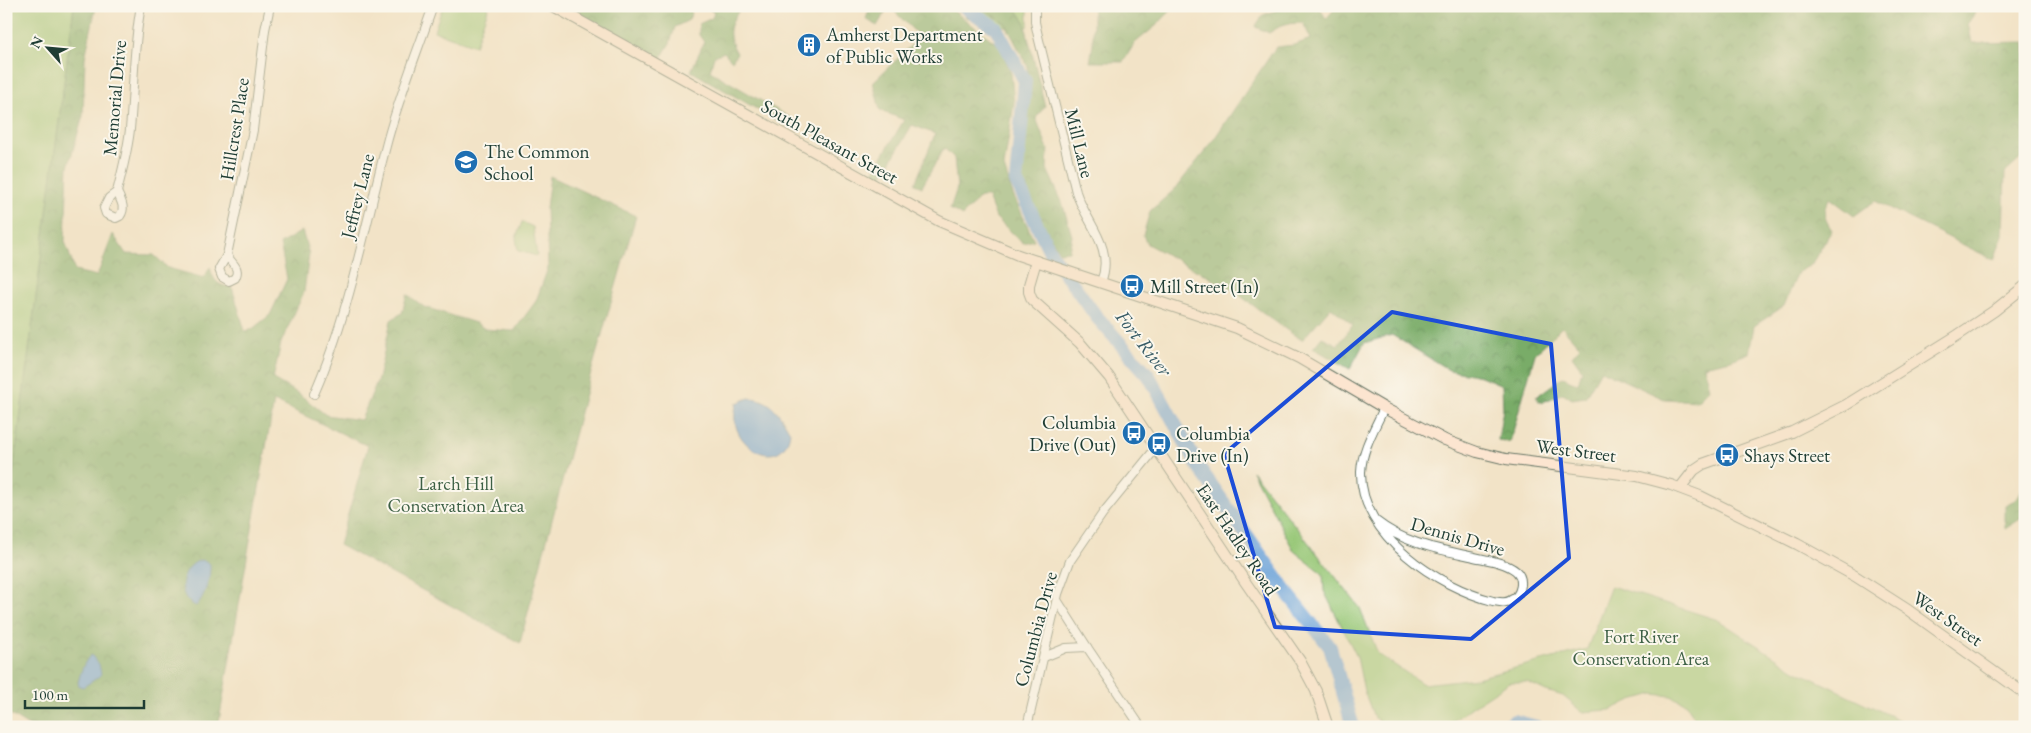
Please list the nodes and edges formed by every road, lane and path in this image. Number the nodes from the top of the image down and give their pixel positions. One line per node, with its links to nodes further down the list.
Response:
1 (141, 6): 6 (street, Memorial Drive)
2 (270, 6): 7 (street, Hillcrest Place)
3 (433, 6): 11 (street, Jeffrey Lane)
4 (553, 6): 8 (main road, South Pleasant Street)
5 (1035, 6): 9 (street, Mill Lane)
6 (117, 192)
7 (227, 255)
8 (1036, 260): 9 (main road, South Pleasant Street); 13 (main road, East Hadley Road)
9 (1101, 282): 12 (main road, West Street)
10 (2025, 286): 14 (main road)
11 (314, 394)
12 (1384, 408): 14 (main road, West Street); 15 (street, Dennis Drive)
13 (1156, 448): 16 (street, Columbia Drive); 22 (main road, East Hadley Road)
14 (1680, 488): 19 (main road, West Street)
15 (1376, 520): 15 (street, Dennis Drive)
16 (1057, 600): 17 (street); 18 (street, Columbia Drive)
17 (1087, 647): 18 (street); 21 (street)
18 (1044, 657): 20 (street, Columbia Drive)
19 (2025, 694)
20 (1027, 727)
21 (1141, 727)
22 (1328, 727)

